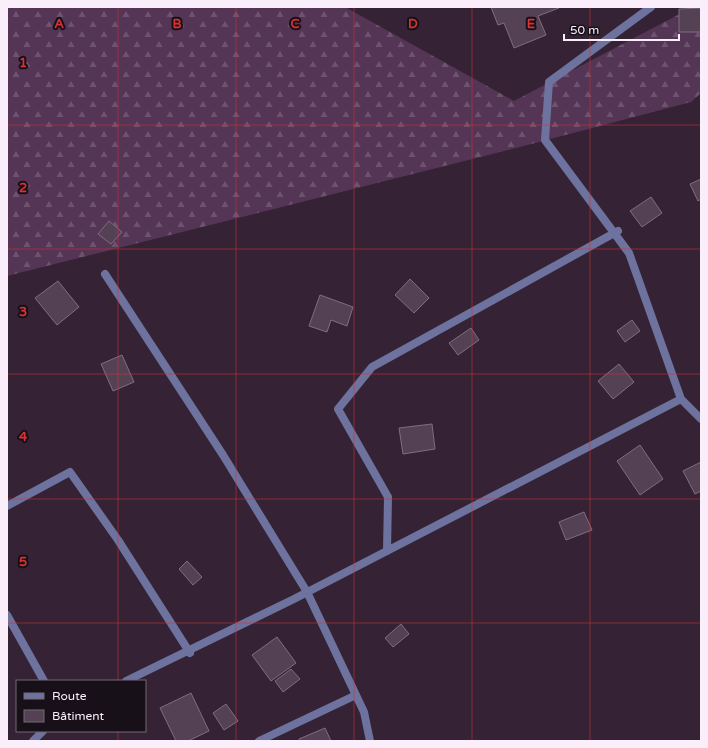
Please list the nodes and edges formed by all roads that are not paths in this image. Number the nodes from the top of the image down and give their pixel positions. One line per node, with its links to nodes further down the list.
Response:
1 (650, 7): 2 (street)
2 (616, 232): 4 (street); 7 (street)
3 (105, 274): 8 (street)
4 (681, 399): 5 (street); 7 (street)
5 (701, 420)
6 (7, 506): 10 (street)
7 (387, 551): 8 (street)
8 (307, 592): 10 (street); 13 (street)
9 (7, 614): 11 (street)
10 (189, 652): 12 (street)
11 (43, 680)
12 (128, 680)
13 (356, 695): 16 (street); 17 (street)
14 (42, 732): 15 (street)
15 (33, 741)
16 (259, 741)
17 (370, 741)

